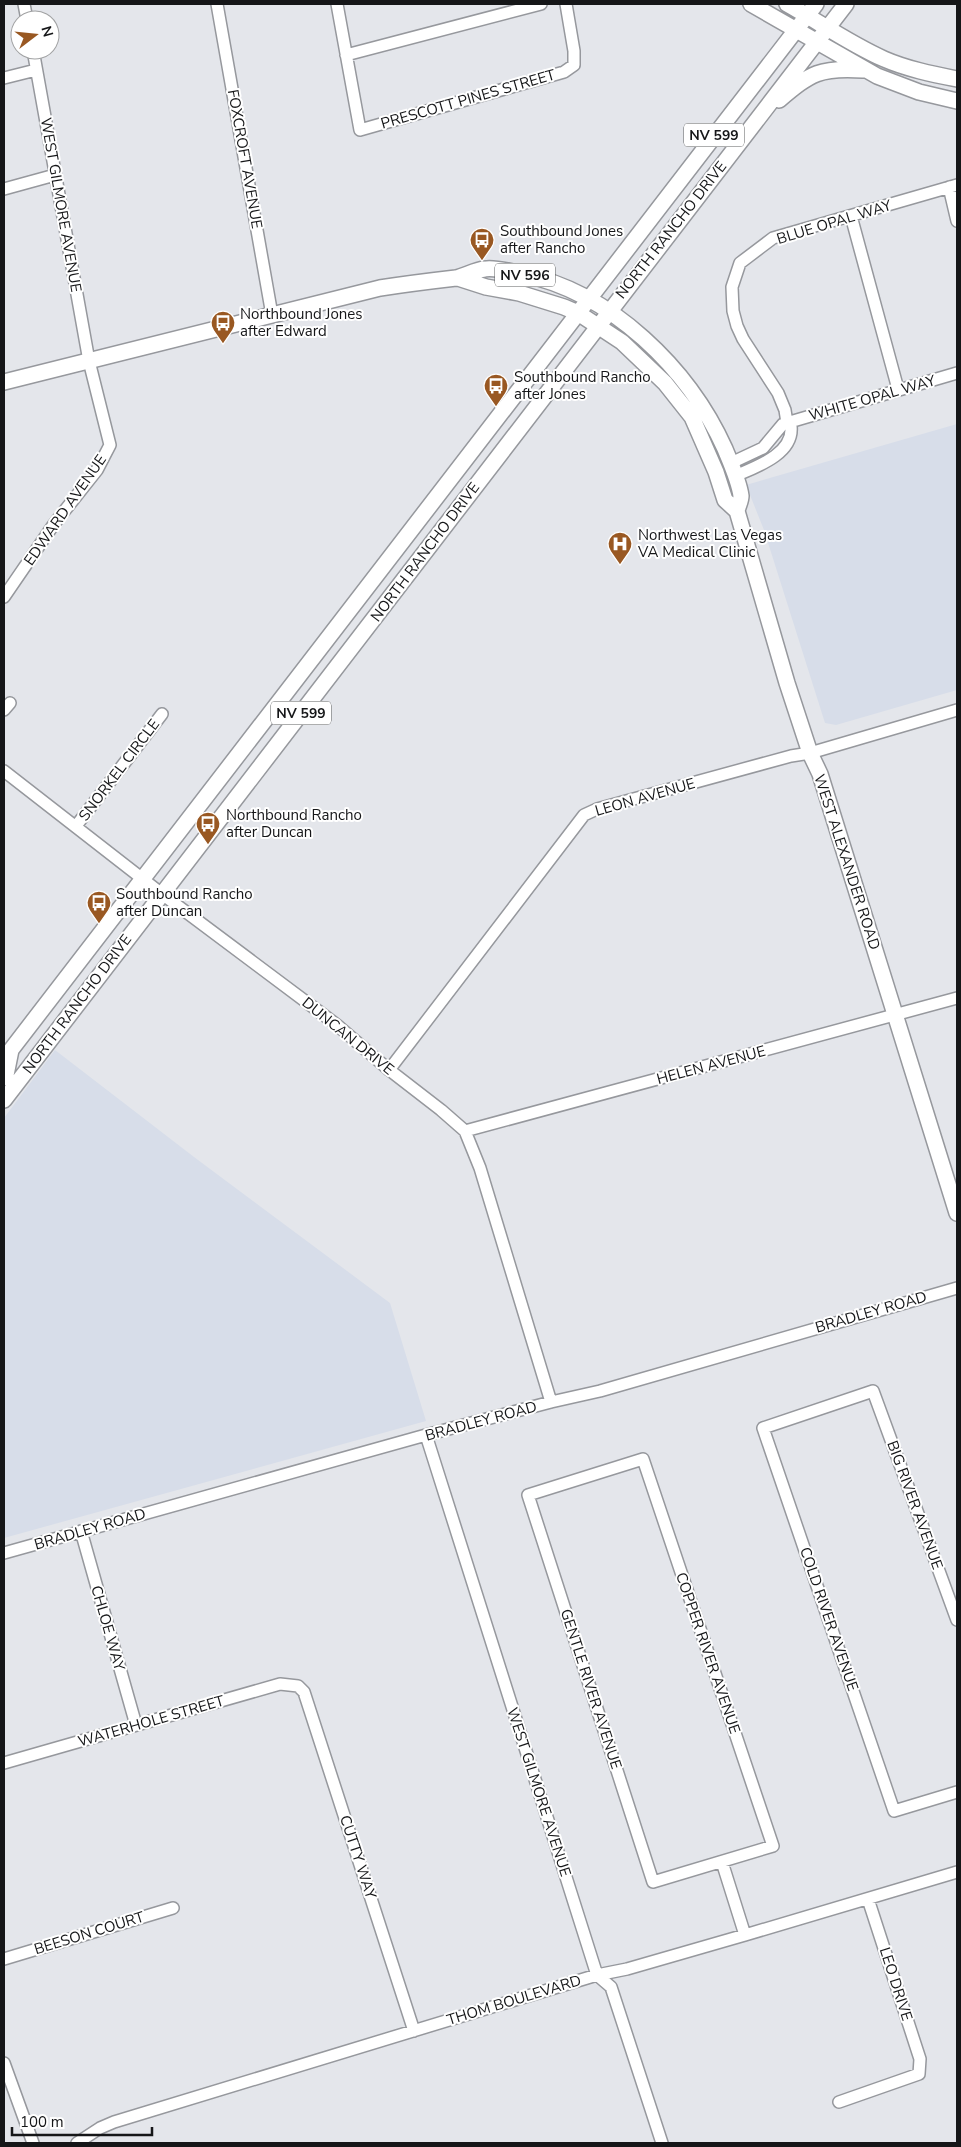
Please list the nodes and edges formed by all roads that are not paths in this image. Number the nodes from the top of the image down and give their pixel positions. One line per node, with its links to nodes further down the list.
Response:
1 (217, 4): 29 (street, FOXCROFT AVENUE)
2 (337, 4): 12 (street)
3 (541, 4): 12 (street)
4 (566, 4): 12 (street, PRESCOTT PINES STREET)
5 (751, 4): 10 (main road)
6 (787, 4): 8 (main road)
7 (846, 4): 9 (main road, NORTH RANCHO DRIVE / NV 599)
8 (811, 9): 9 (main road); 10 (main road, NORTH RANCHO DRIVE / NV 599)
9 (827, 27): 11 (main road, NORTH RANCHO DRIVE / NV 599); 17 (main road)
10 (796, 28): 11 (main road); 26 (main road, NORTH RANCHO DRIVE / NV 599)
11 (817, 40): 15 (main road); 19 (main road, NORTH RANCHO DRIVE / NV 599)
12 (346, 55)
13 (34, 60): 14 (street, WEST GILMORE AVENUE)
14 (36, 70): 16 (street); 20 (street, WEST GILMORE AVENUE)
15 (863, 70): 18 (main road); 19 (main road)
16 (4, 78)
17 (957, 79)
18 (957, 101)
19 (758, 119): 27 (main road, NORTH RANCHO DRIVE / NV 599)
20 (55, 175): 22 (street); 31 (street, WEST GILMORE AVENUE)
21 (953, 186): 23 (street, BLUE OPAL WAY); 24 (street)
22 (4, 189)
23 (851, 216): 34 (street); 35 (street, BLUE OPAL WAY)
24 (957, 222)
25 (458, 278): 26 (main road, NV 596); 28 (main road, NV 596); 29 (main road, NV 596)
26 (590, 298): 27 (main road, NV 596); 28 (main road, NORTH RANCHO DRIVE / NV 599)
27 (608, 311): 30 (main road, NORTH RANCHO DRIVE / NV 599); 36 (main road, WEST ALEXANDER ROAD)
28 (578, 313): 30 (main road, NV 596); 44 (main road, NORTH RANCHO DRIVE / NV 599)
29 (272, 315): 31 (main road, NV 596)
30 (597, 326): 37 (main road, WEST ALEXANDER ROAD); 45 (main road, NORTH RANCHO DRIVE / NV 599)
31 (89, 361): 33 (main road, NV 596); 38 (street, EDWARD AVENUE)
32 (957, 373): 34 (street, WHITE OPAL WAY)
33 (4, 382)
34 (898, 389): 35 (street, WHITE OPAL WAY)
35 (787, 423): 36 (street, BLUE OPAL WAY)
36 (733, 470): 37 (main road, WEST ALEXANDER ROAD)
37 (737, 511): 41 (main road, WEST ALEXANDER ROAD)
38 (4, 597)
39 (957, 710): 41 (street, LEON AVENUE)
40 (162, 714): 43 (street, SNORKEL CIRCLE)
41 (810, 753): 47 (main road, WEST ALEXANDER ROAD); 49 (street, LEON AVENUE)
42 (6, 777): 43 (street, DUNCAN DRIVE)
43 (76, 826): 44 (street, DUNCAN DRIVE)
44 (143, 879): 45 (street, DUNCAN DRIVE); 48 (main road, NORTH RANCHO DRIVE / NV 599)
45 (162, 894): 49 (street, DUNCAN DRIVE); 51 (main road, NORTH RANCHO DRIVE / NV 599)
46 (957, 998): 47 (street, HELEN AVENUE)
47 (896, 1014): 52 (street, HELEN AVENUE); 53 (main road, WEST ALEXANDER ROAD)
48 (8, 1053): 50 (main road)
49 (389, 1070): 52 (street, DUNCAN DRIVE)
50 (4, 1078)
51 (4, 1100)
52 (465, 1131): 56 (street, DUNCAN DRIVE)
53 (957, 1213)
54 (957, 1288): 56 (street, BRADLEY ROAD)
55 (873, 1391): 61 (street, BIG RIVER AVENUE); 65 (street, COLD RIVER AVENUE)
56 (551, 1402): 57 (street, BRADLEY ROAD)
57 (426, 1436): 59 (street, BRADLEY ROAD); 72 (street, WEST GILMORE AVENUE)
58 (643, 1459): 66 (street, COPPER RIVER AVENUE); 66 (street, GENTLE RIVER AVENUE)
59 (81, 1531): 60 (street, BRADLEY ROAD); 63 (street, CHLOE WAY)
60 (4, 1553)
61 (957, 1620)
62 (298, 1686): 63 (street, WATERHOLE STREET); 73 (street, CUTTY WAY)
63 (136, 1725): 64 (street, WATERHOLE STREET)
64 (4, 1763)
65 (957, 1792)
66 (722, 1862): 70 (street)
67 (957, 1872): 68 (street, THOM BOULEVARD)
68 (868, 1899): 70 (street, THOM BOULEVARD); 75 (street, LEO DRIVE)
69 (173, 1908): 71 (street, BEESON COURT)
70 (745, 1936): 72 (street, THOM BOULEVARD)
71 (4, 1959)
72 (597, 1975): 73 (street, THOM BOULEVARD); 78 (street, WEST GILMORE AVENUE)
73 (414, 2031): 77 (street, THOM BOULEVARD)
74 (4, 2063): 76 (street)
75 (839, 2102)
76 (33, 2143)
77 (77, 2143)
78 (662, 2143)

